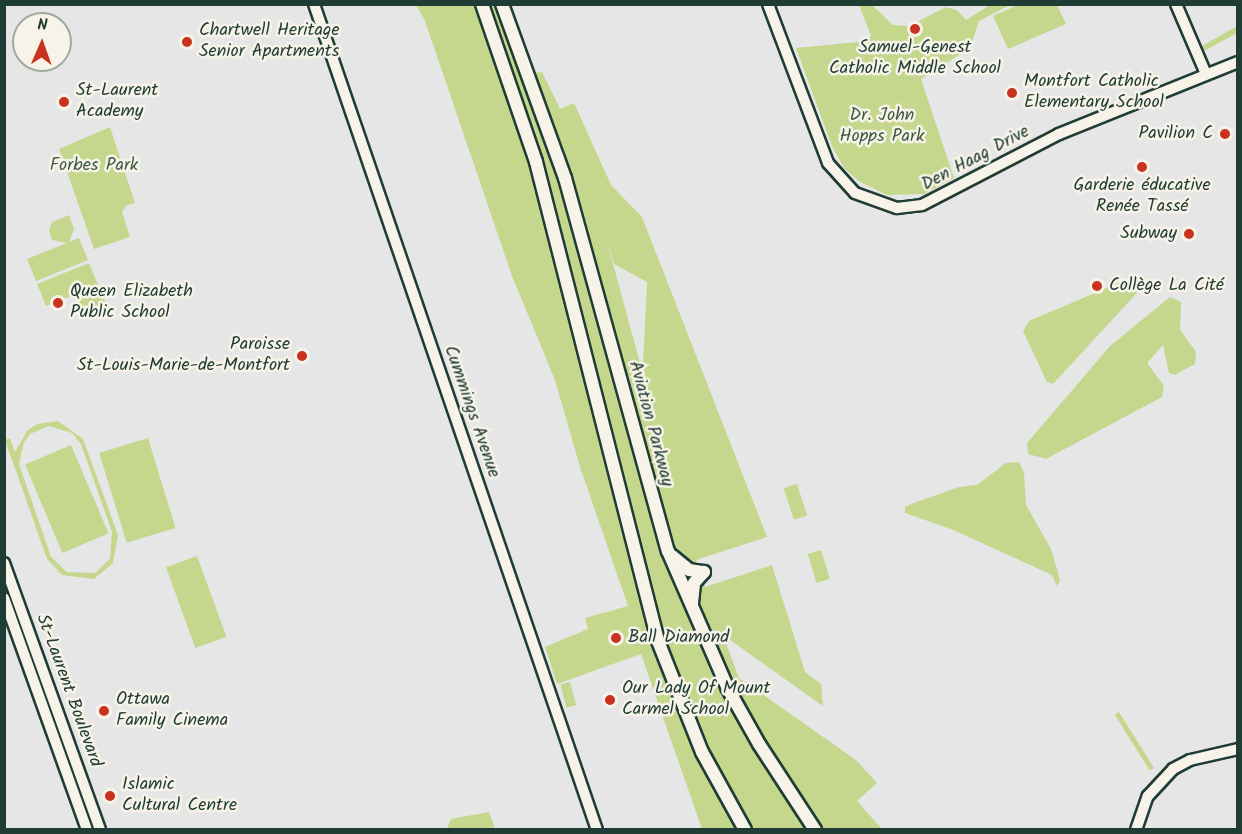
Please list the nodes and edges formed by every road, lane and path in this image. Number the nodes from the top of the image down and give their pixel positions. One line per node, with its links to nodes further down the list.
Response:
1 (314, 4): 17 (street, Cummings Avenue)
2 (482, 4): 9 (main road)
3 (502, 4): 8 (main road, Aviation Parkway)
4 (768, 4): 7 (street, Den Haag Drive)
5 (1176, 4): 7 (street)
6 (1238, 62): 7 (street, Den Haag Drive)
7 (1206, 74)
8 (535, 86): 9 (main road); 10 (main road, Aviation Parkway)
9 (514, 93): 18 (main road)
10 (668, 551): 13 (main road, Aviation Parkway); 13 (main road)
11 (4, 563): 16 (street, St-Laurent Boulevard)
12 (4, 597): 15 (street, St-Laurent Boulevard)
13 (693, 614): 19 (main road, Aviation Parkway)
14 (1238, 749): 20 (street)
15 (87, 830)
16 (100, 830)
17 (597, 830)
18 (745, 830)
19 (815, 830)
20 (1136, 830)

